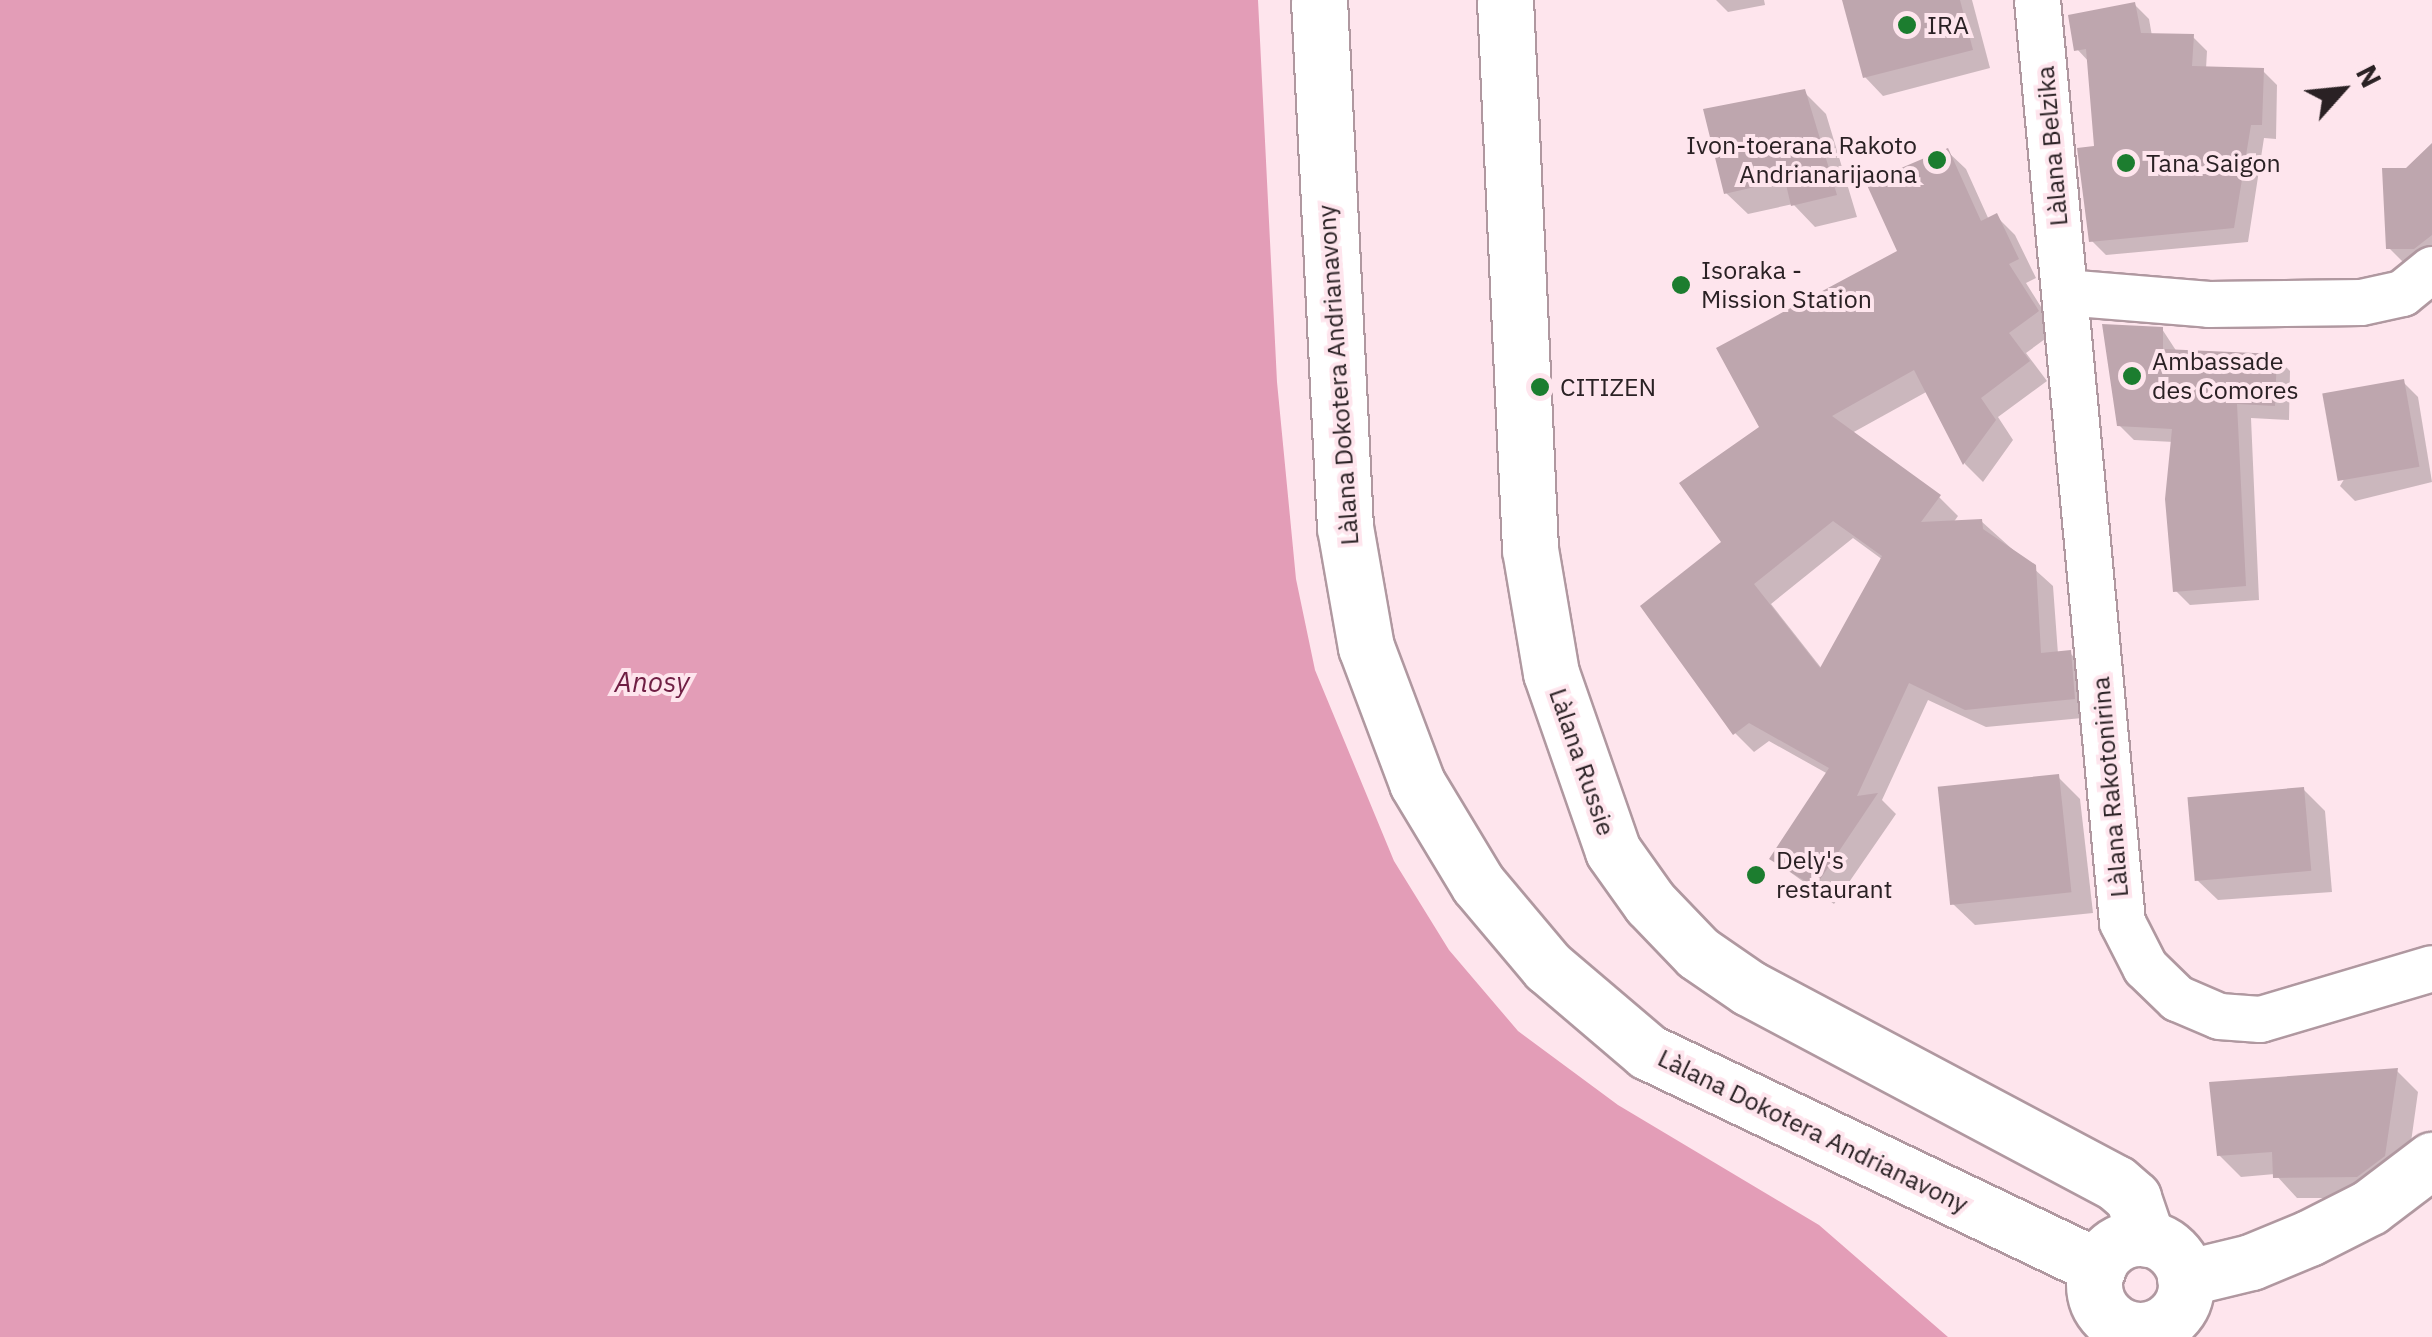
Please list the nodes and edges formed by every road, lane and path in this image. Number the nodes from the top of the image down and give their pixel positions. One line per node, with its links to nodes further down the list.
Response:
1 (1319, 0): 9 (street, Làlana Dokotera Andrianavony)
2 (1505, 0): 8 (street, Làlana Russie)
3 (2037, 0): 5 (street, Làlana Belzika)
4 (2432, 269): 5 (street)
5 (2064, 292): 6 (street, Làlana Rakotonirina)
6 (2432, 968)
7 (2432, 1160): 10 (street)
8 (2147, 1239): 9 (street); 10 (street)
9 (2098, 1267): 11 (street)
10 (2186, 1278): 11 (street)
11 (2145, 1333)

